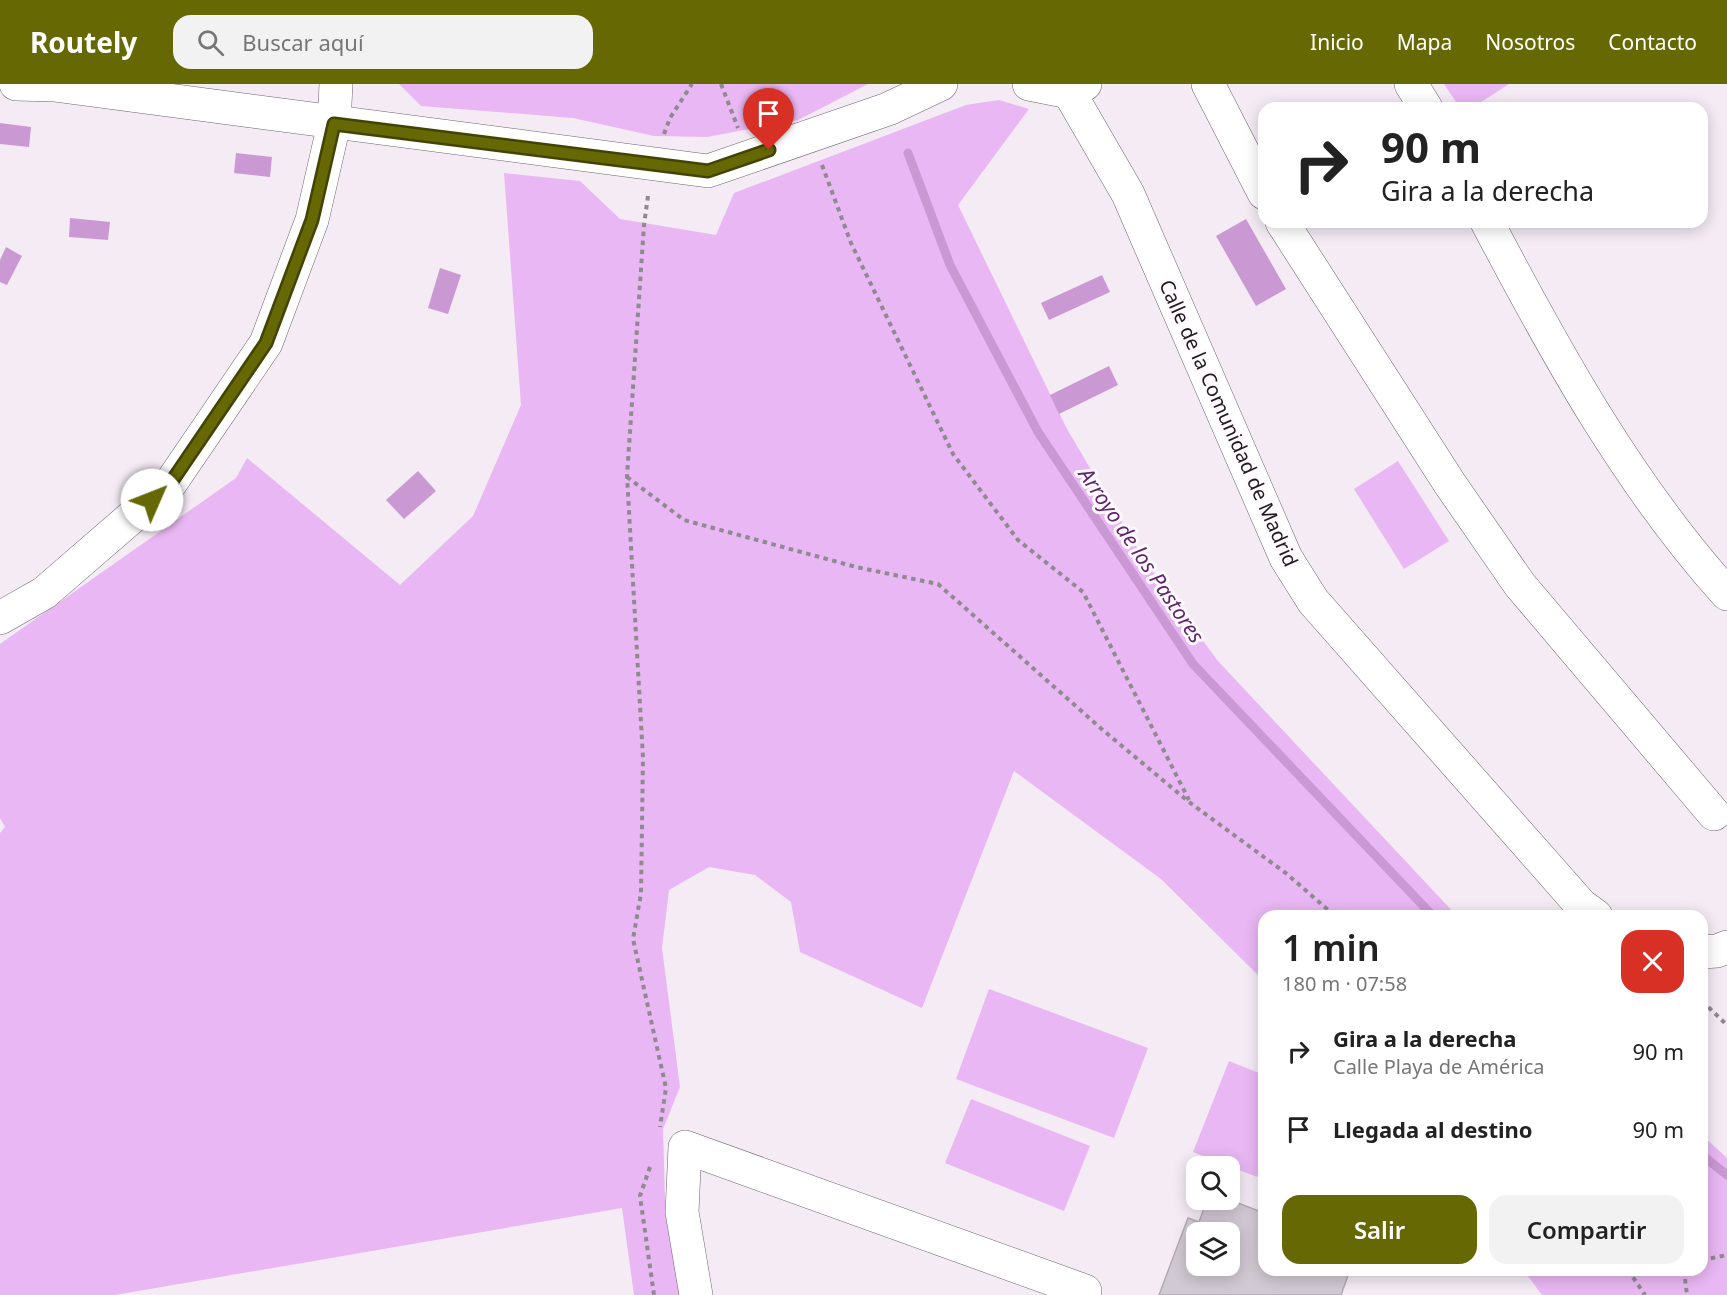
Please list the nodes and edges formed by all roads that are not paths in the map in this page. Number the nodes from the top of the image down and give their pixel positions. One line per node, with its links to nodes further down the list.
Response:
1 (16, 84): 9 (street)
2 (336, 84): 9 (street)
3 (941, 84): 9 (street)
4 (1029, 84): 7 (street)
5 (1208, 84): 10 (street)
6 (1411, 84): 8 (street)
7 (1077, 88): 16 (street, Calle de la Comunidad de Madrid)
8 (1422, 102)
9 (334, 124): 14 (street)
10 (1258, 181)
11 (1286, 228): 15 (street)
12 (1490, 228): 13 (street)
13 (1727, 594)
14 (0, 618)
15 (1714, 814)
16 (1588, 910)
17 (1727, 947): 18 (street)
18 (1708, 952)
19 (1085, 1291): 20 (street)
20 (696, 1295)

